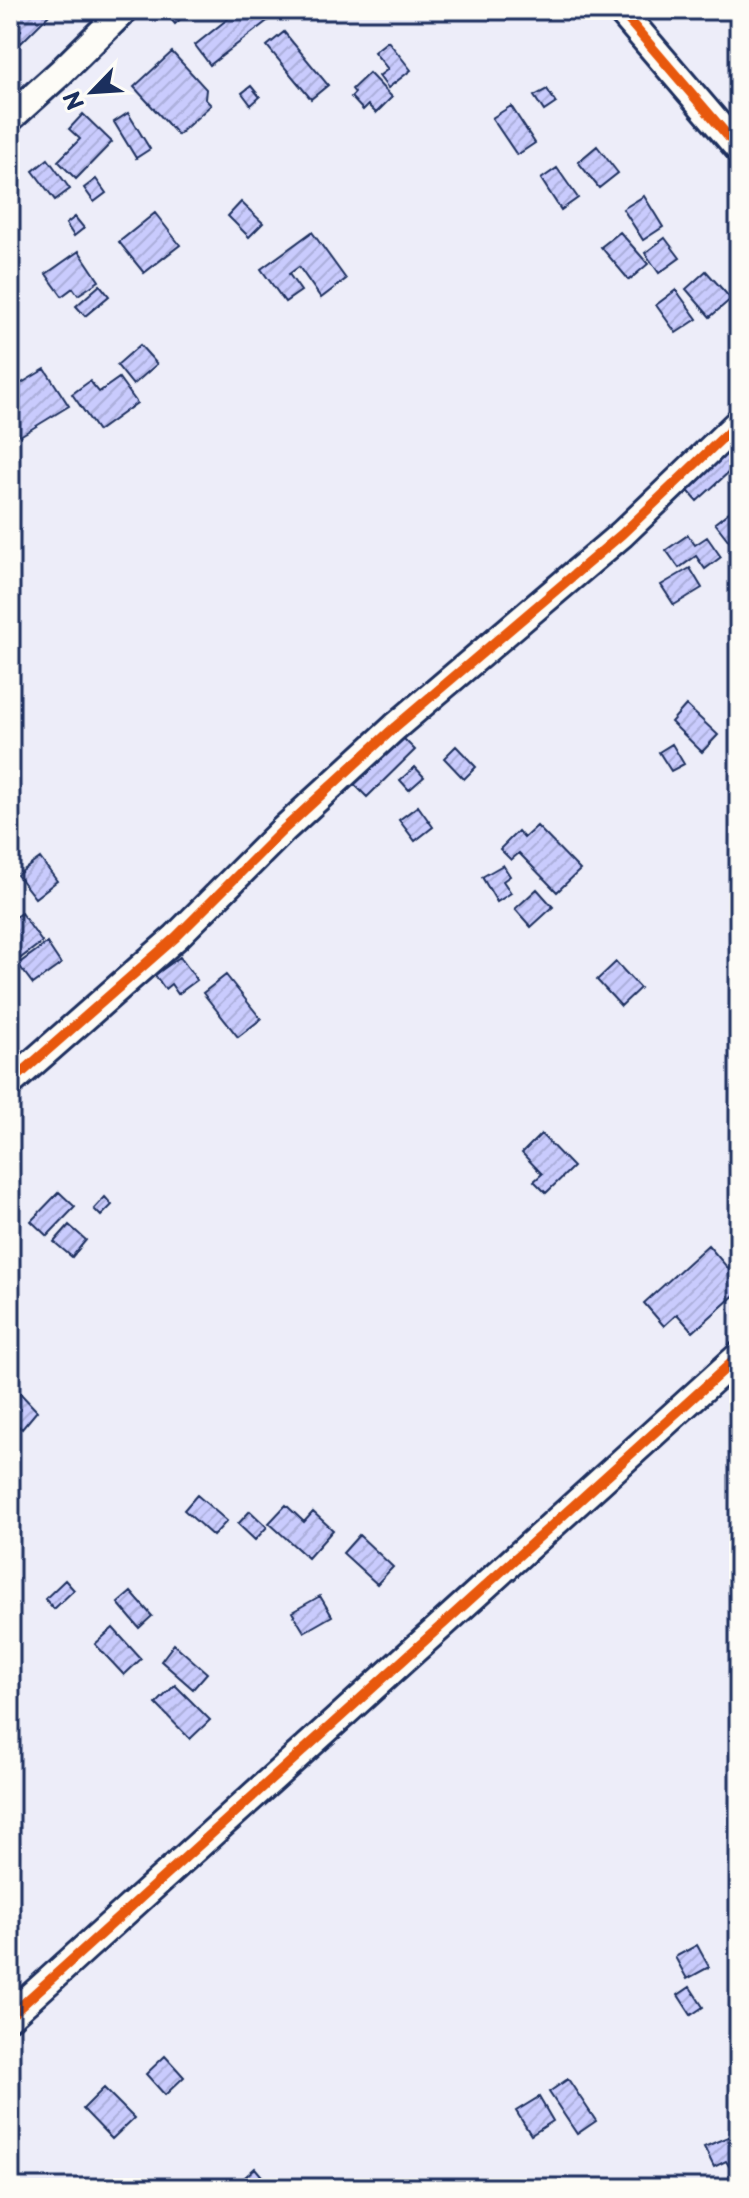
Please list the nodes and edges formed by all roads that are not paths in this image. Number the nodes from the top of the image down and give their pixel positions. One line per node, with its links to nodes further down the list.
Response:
1 (124, 10): 3 (street)
2 (620, 10): 4 (street)
3 (10, 118)
4 (739, 149)
5 (739, 422): 6 (street)
6 (10, 1083)
7 (739, 1356): 8 (street)
8 (10, 2016)

